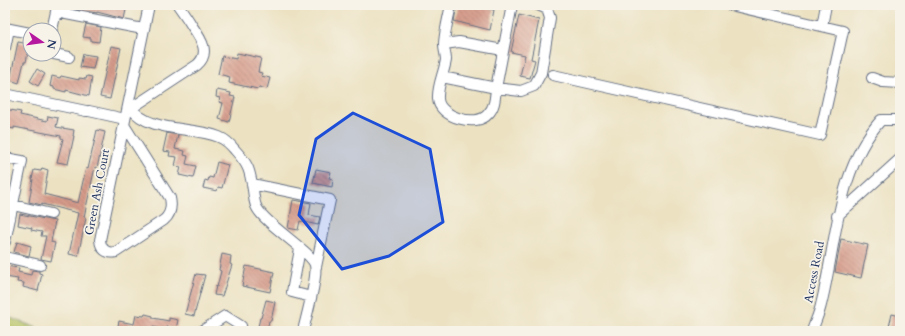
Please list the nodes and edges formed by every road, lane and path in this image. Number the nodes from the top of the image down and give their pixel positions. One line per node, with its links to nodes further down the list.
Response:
1 (149, 5): 12 (street, Green Ash Court)
2 (178, 5): 25 (street)
3 (451, 5): 14 (street)
4 (512, 5): 16 (street)
5 (538, 5): 23 (street)
6 (730, 5): 10 (street)
7 (826, 5): 10 (street)
8 (56, 8): 9 (street); 12 (street)
9 (53, 22)
10 (822, 26): 19 (street)
11 (7, 28): 13 (street); 15 (street)
12 (143, 29): 25 (street, Green Ash Court)
13 (22, 31)
14 (444, 44): 16 (street); 20 (street)
15 (5, 48)
16 (503, 50): 23 (street)
17 (62, 56): 18 (street)
18 (69, 57)
19 (553, 75)
20 (442, 77): 23 (street); 23 (street)
21 (872, 78): 22 (street)
22 (900, 83)
23 (496, 88)
24 (5, 94): 25 (street)
25 (127, 116): 25 (street, Green Ash Court); 29 (street)
26 (900, 123): 32 (street, Access Road)
27 (5, 158): 30 (street)
28 (900, 160): 32 (street)
29 (252, 184): 34 (street); 37 (street)
30 (13, 205): 31 (street); 33 (street)
31 (52, 214)
32 (838, 216): 42 (street, Access Road)
33 (5, 242)
34 (300, 249): 37 (street); 38 (street)
35 (5, 257): 36 (street)
36 (40, 265)
37 (315, 270): 38 (street)
38 (310, 296): 41 (street)
39 (202, 331): 40 (street)
40 (239, 331)
41 (303, 331)
42 (812, 331)

